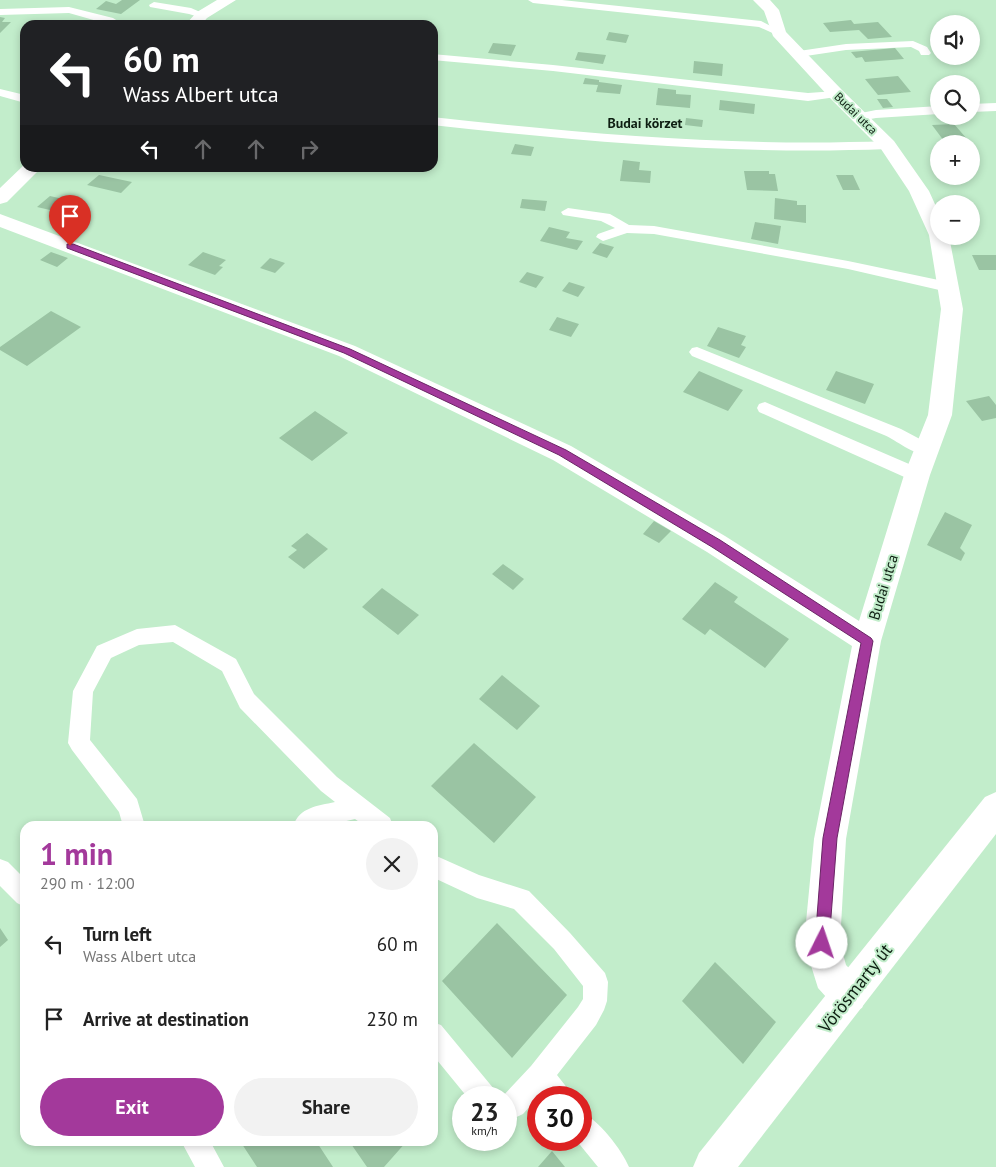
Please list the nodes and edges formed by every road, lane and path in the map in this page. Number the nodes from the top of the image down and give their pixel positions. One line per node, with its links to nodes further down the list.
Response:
1 (228, 0): 7 (street)
2 (533, 0): 9 (lane)
3 (761, 0): 9 (street, Budai utca)
4 (154, 5): 7 (lane)
5 (0, 12): 6 (lane)
6 (108, 20)
7 (197, 20)
8 (858, 37): 9 (lane)
9 (789, 43): 10 (lane); 13 (street, Budai utca)
10 (925, 53)
11 (438, 58): 13 (lane)
12 (0, 92): 14 (lane)
13 (836, 94): 18 (street, Budai utca)
14 (20, 98)
15 (996, 106): 16 (lane)
16 (980, 107)
17 (930, 111): 18 (lane)
18 (860, 118): 20 (street, Budai utca)
19 (438, 122): 20 (lane)
20 (888, 144): 24 (street, Budai utca)
21 (28, 172): 22 (street)
22 (0, 198)
23 (568, 212): 26 (lane)
24 (930, 216)
25 (0, 220): 34 (street)
26 (626, 228): 27 (lane); 29 (lane)
27 (603, 238)
28 (941, 245): 29 (street, Budai utca)
29 (948, 287): 32 (street, Budai utca)
30 (697, 352): 32 (lane)
31 (765, 408): 33 (lane)
32 (927, 450): 33 (street, Budai utca)
33 (917, 475): 34 (street, Budai utca)
34 (867, 641): 43 (street, Budai utca)
35 (359, 807): 37 (lane); 38 (lane); 39 (lane)
36 (996, 808): 43 (street, Vörösmarty út)
37 (133, 821)
38 (308, 821)
39 (376, 821)
40 (438, 868): 45 (lane)
41 (0, 870): 42 (lane)
42 (20, 890)
43 (849, 995): 53 (street, Vörösmarty út)
44 (438, 1041): 46 (lane)
45 (540, 1075): 47 (lane); 48 (lane)
46 (475, 1086)
47 (549, 1086)
48 (517, 1101)
49 (592, 1139): 52 (lane)
50 (197, 1146): 51 (lane)
51 (210, 1167)
52 (615, 1167)
53 (713, 1167)

